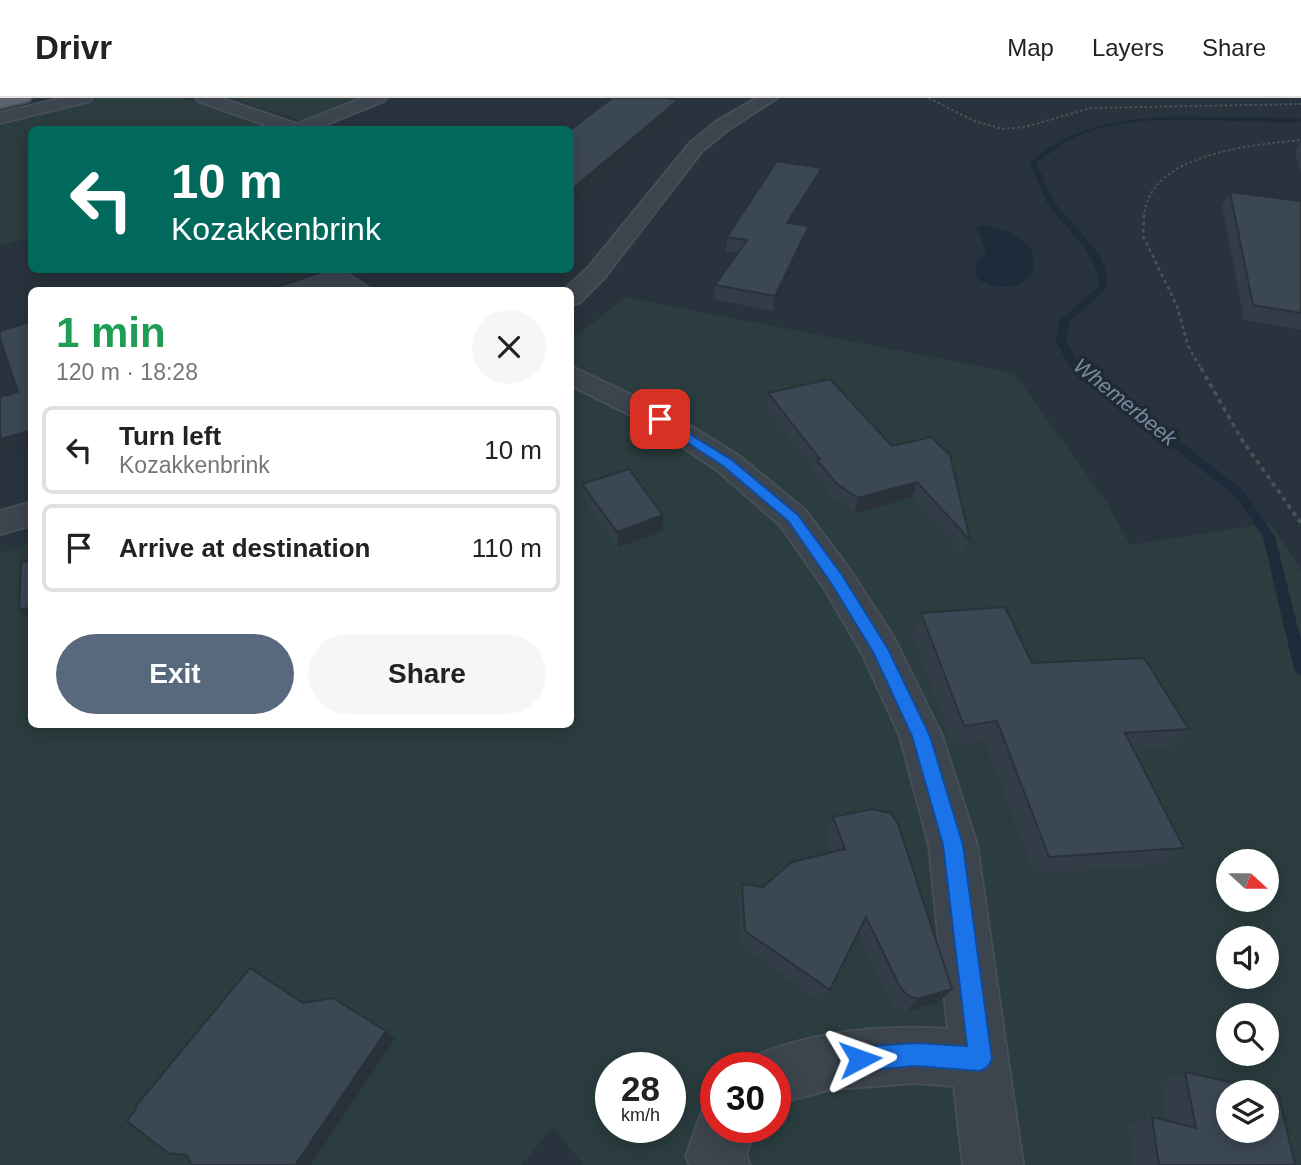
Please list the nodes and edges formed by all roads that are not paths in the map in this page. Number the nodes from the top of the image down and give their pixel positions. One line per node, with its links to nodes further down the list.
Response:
1 (23, 98): 6 (main road)
2 (84, 98): 7 (street)
3 (204, 98): 8 (street)
4 (378, 98): 9 (street)
5 (769, 98): 10 (street)
6 (0, 103)
7 (0, 118)
8 (287, 126)
9 (304, 126)
10 (574, 294)
11 (574, 376): 14 (street)
12 (28, 514): 13 (street)
13 (0, 523)
14 (980, 1059): 15 (street); 18 (street)
15 (791, 1072)
16 (720, 1143): 17 (street)
17 (720, 1165)
18 (993, 1165)

